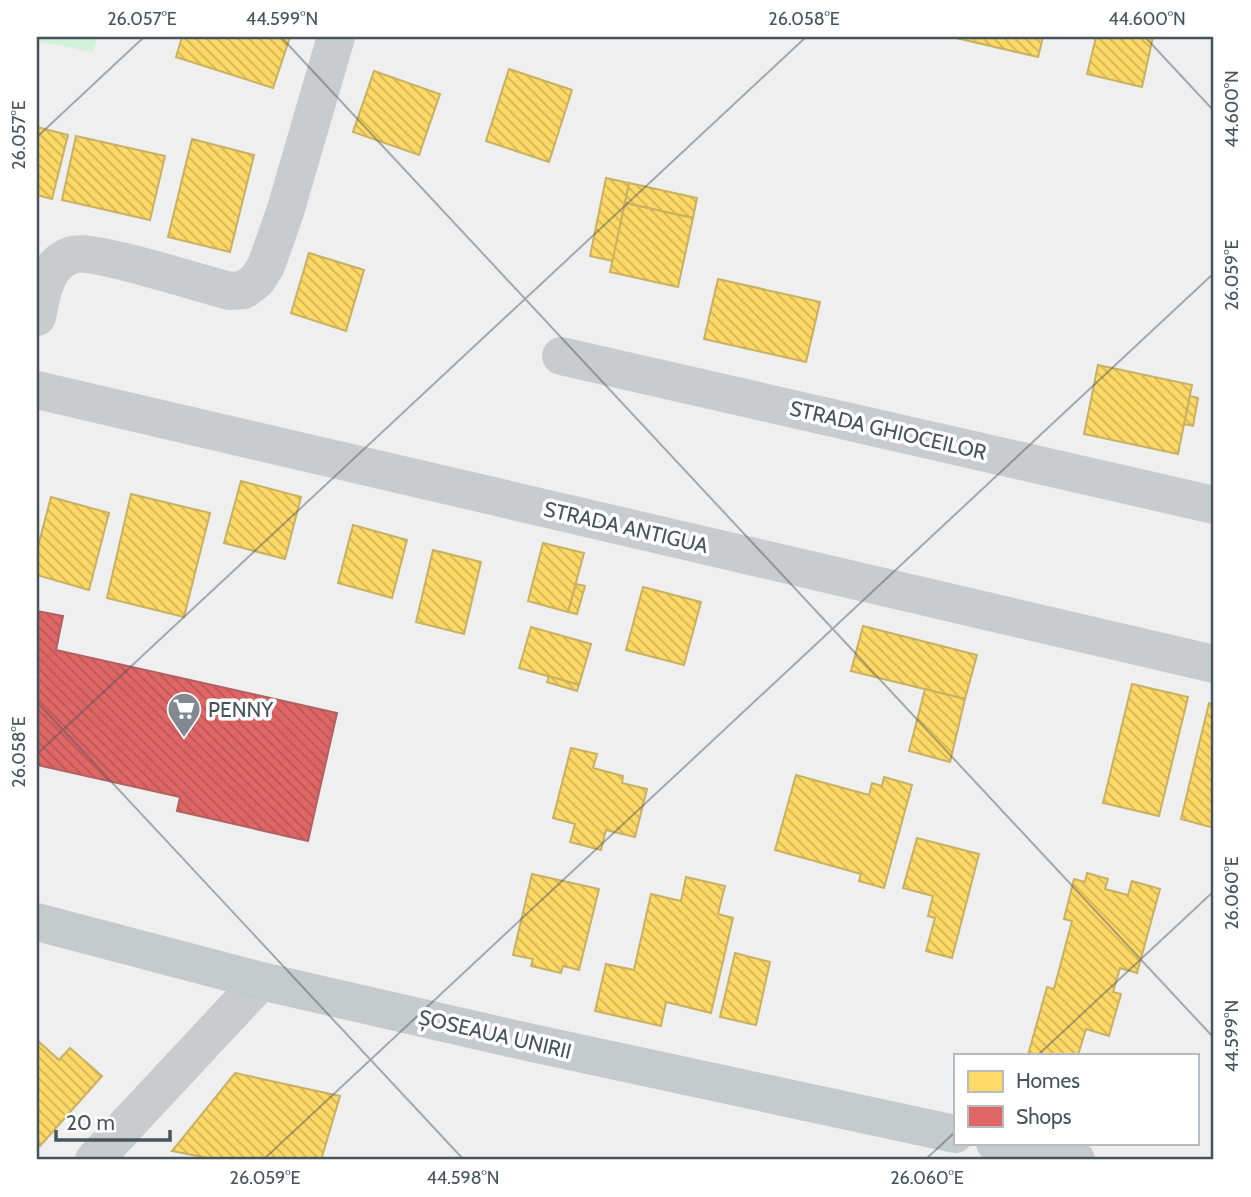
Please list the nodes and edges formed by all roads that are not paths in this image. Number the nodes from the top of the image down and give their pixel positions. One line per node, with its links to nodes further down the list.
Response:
1 (336, 37): 2 (street)
2 (37, 317)
3 (561, 356): 5 (street, STRADA GHIOCEILOR)
4 (37, 390): 6 (street, STRADA ANTIGUA)
5 (1214, 505)
6 (1214, 664)
7 (42, 932): 8 (main road, ȘOSEAUA UNIRII)
8 (261, 981): 9 (main road, ȘOSEAUA UNIRII); 11 (street)
9 (954, 1134)
10 (1000, 1144): 12 (main road)
11 (94, 1160)
12 (1076, 1160)

